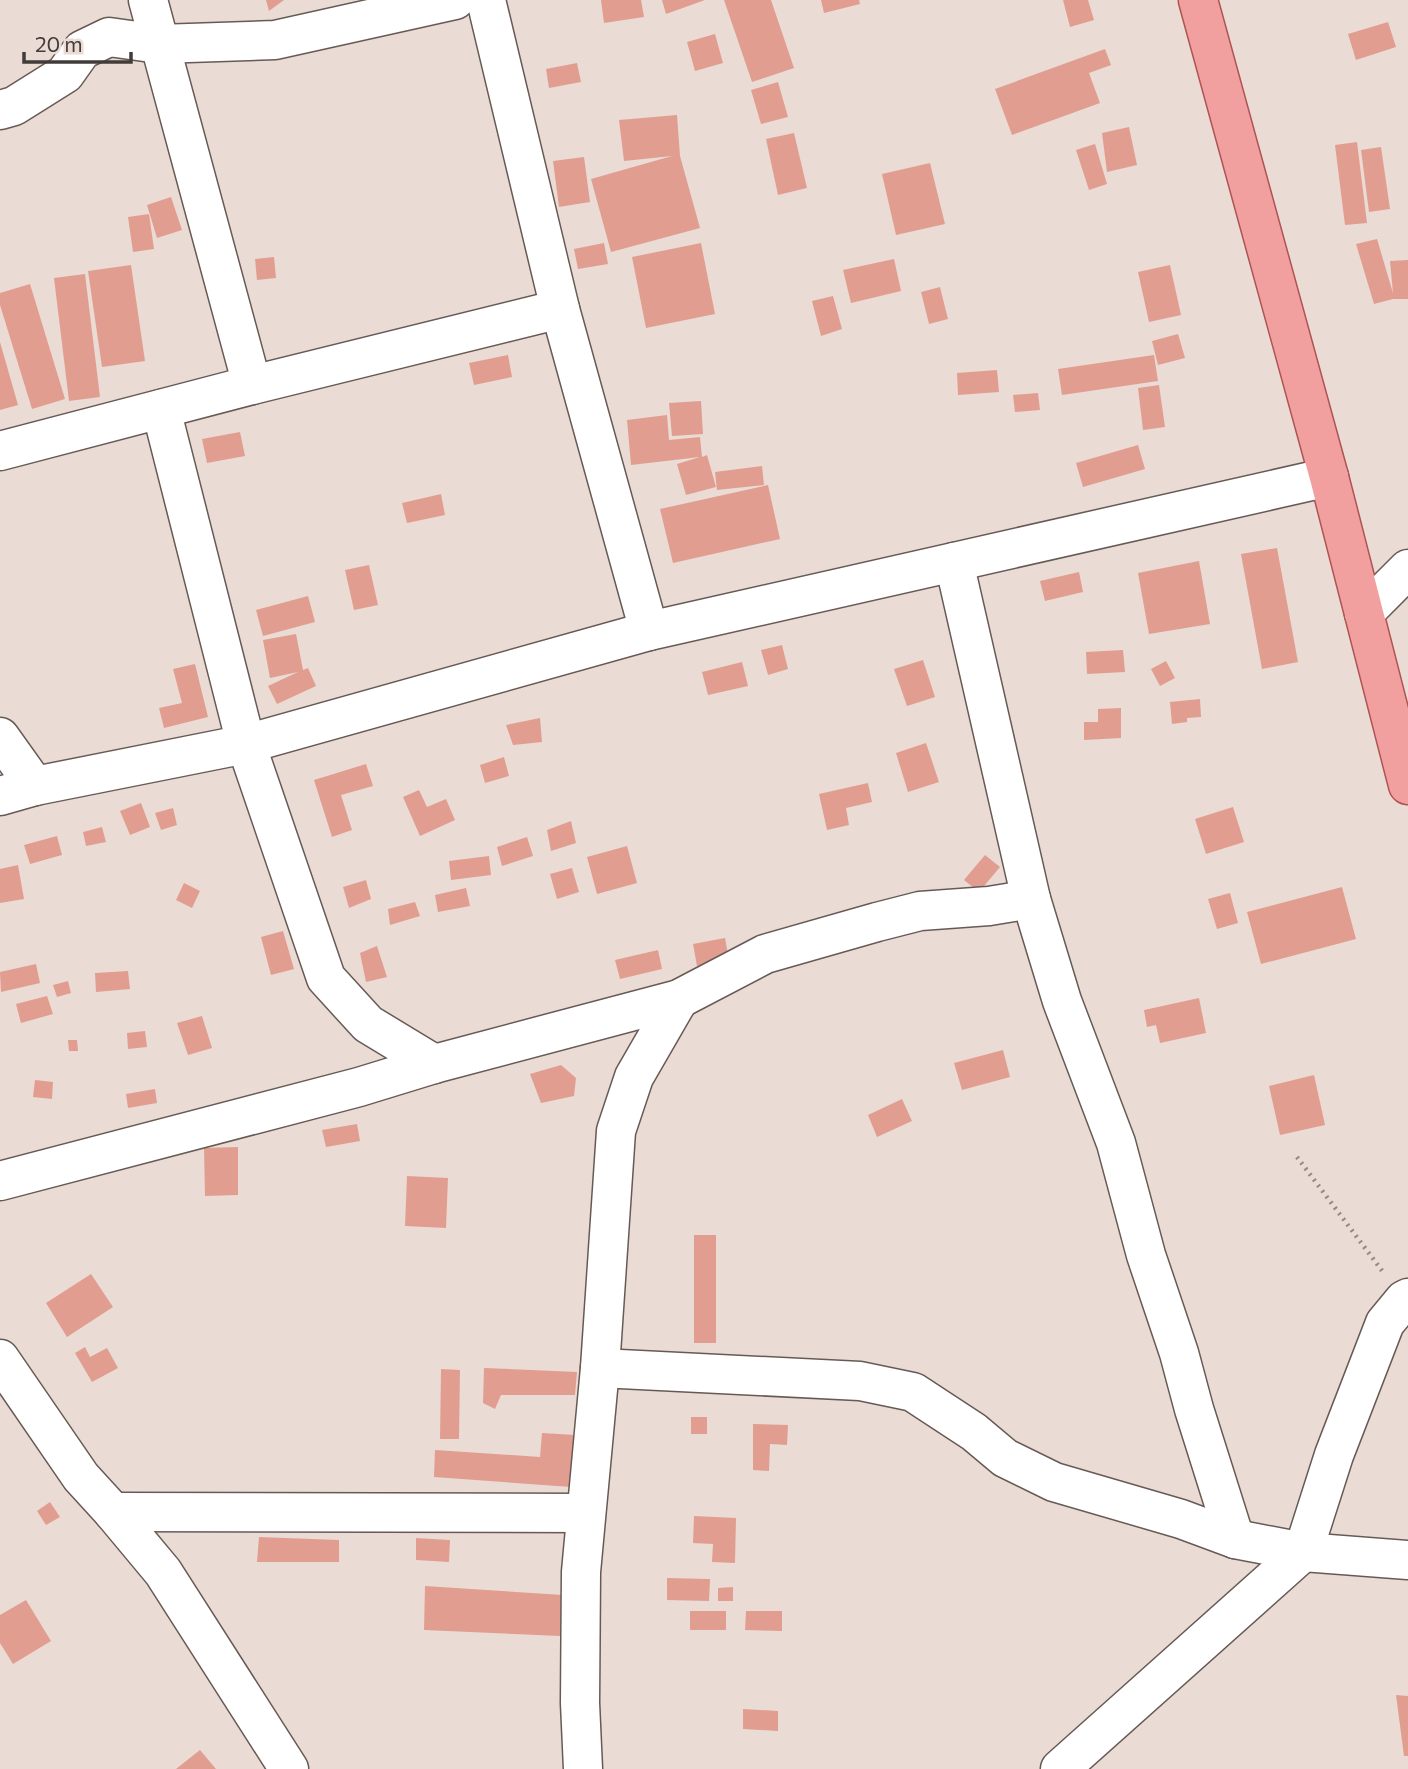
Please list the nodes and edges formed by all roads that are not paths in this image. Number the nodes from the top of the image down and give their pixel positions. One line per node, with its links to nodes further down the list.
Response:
1 (148, 0): 5 (street)
2 (455, 0): 5 (street)
3 (486, 0): 7 (street)
4 (1198, 0): 11 (main road)
5 (159, 44): 6 (street); 8 (street)
6 (0, 110)
7 (560, 309): 8 (street); 15 (street)
8 (251, 385): 9 (street)
9 (160, 409): 10 (street); 17 (street)
10 (0, 451)
11 (1329, 477): 12 (street); 14 (main road)
12 (954, 562): 15 (street); 20 (street)
13 (1408, 569): 14 (street)
14 (1364, 612): 18 (main road)
15 (649, 632): 17 (street)
16 (0, 737): 19 (street)
17 (246, 744): 19 (street); 22 (street)
18 (1408, 785)
19 (17, 791)
20 (1031, 899): 21 (street); 29 (street)
21 (679, 999): 22 (street); 26 (street)
22 (433, 1064): 23 (street)
23 (0, 1181)
24 (1406, 1299): 30 (street)
25 (0, 1359): 27 (street)
26 (600, 1368): 28 (street); 29 (street)
27 (113, 1512): 28 (street); 32 (street)
28 (586, 1513): 33 (street)
29 (1235, 1539): 30 (street)
30 (1303, 1552): 31 (street); 34 (street)
31 (1408, 1560)
32 (289, 1769)
33 (583, 1769)
34 (1060, 1769)

